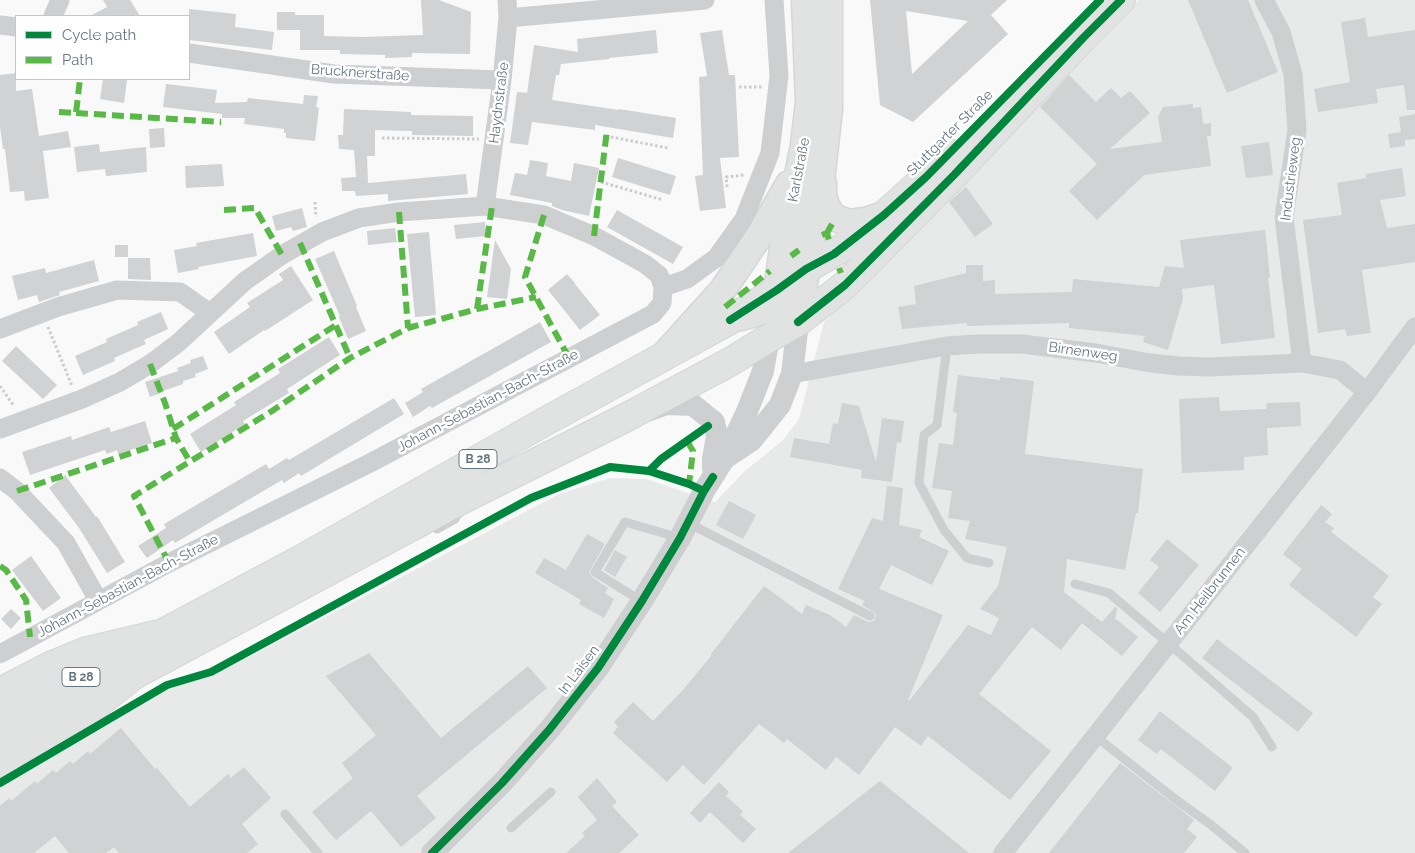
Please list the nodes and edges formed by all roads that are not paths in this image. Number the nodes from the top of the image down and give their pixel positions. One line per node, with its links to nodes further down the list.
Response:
1 (60, 0): 11 (street)
2 (705, 0): 9 (street)
3 (774, 0): 20 (street)
4 (805, 0): 16 (main road, Karlstraße)
5 (829, 0): 16 (main road, Karlstraße)
6 (1100, 0): 18 (main road, Stuttgarter Straße / B 28)
7 (1121, 0): 21 (main road, B 28)
8 (1264, 0): 28 (street, Industrieweg)
9 (685, 1): 10 (street)
10 (507, 9): 15 (street, Haydnstraße)
11 (53, 15)
12 (0, 25): 13 (street)
13 (15, 27)
14 (190, 53): 15 (street, Brucknerstraße)
15 (502, 80): 17 (street, Haydnstraße)
16 (811, 168): 18 (main road); 19 (main road, Karlstraße); 21 (main road, Karlstraße); 27 (main road)
17 (485, 206): 20 (street); 22 (street)
18 (884, 215): 19 (main road, Stuttgarter Straße / B 28)
19 (806, 270): 21 (main road, B 28)
20 (663, 287): 42 (street, Johann-Sebastian-Bach-Straße)
21 (795, 305): 25 (main road, B 28); 27 (main road, B 28); 29 (street, In Laisen)
22 (210, 313): 24 (street); 32 (street)
23 (1415, 327): 30 (street, Am Heilbrunnen)
24 (0, 328)
25 (769, 338): 31 (main road, B 28); 33 (street, In Laisen)
26 (947, 346): 28 (street, Birnenweg); 29 (street, Birnenweg); 38 (lane)
27 (659, 360): 45 (main road, B 28)
28 (1302, 362): 30 (street, Birnenweg)
29 (792, 374): 33 (street, In Laisen)
30 (1368, 392): 46 (street, Am Heilbrunnen)
31 (625, 418): 33 (street); 35 (main road, B 28)
32 (0, 429)
33 (719, 468): 36 (street, In Laisen)
34 (0, 478): 42 (street)
35 (467, 497): 37 (lane); 41 (main road, B 28)
36 (684, 531): 43 (street, In Laisen); 43 (lane); 44 (lane)
37 (429, 533)
38 (989, 563)
39 (350, 570): 41 (lane, B 28)
40 (1075, 584): 46 (lane)
41 (303, 585): 48 (main road, B 28)
42 (98, 600): 47 (street, Johann-Sebastian-Bach-Straße)
43 (642, 601): 59 (street, In Laisen)
44 (870, 616)
45 (163, 633): 49 (main road); 50 (main road, B 28)
46 (1168, 643): 51 (street, Am Heilbrunnen); 52 (lane)
47 (0, 654)
48 (134, 675): 53 (main road, B 28); 54 (main road)
49 (0, 692)
50 (0, 720)
51 (1095, 736): 60 (street, Am Heilbrunnen); 61 (lane)
52 (1272, 747)
53 (0, 748)
54 (0, 768)
55 (550, 792): 57 (lane)
56 (285, 814): 58 (lane)
57 (511, 828)
58 (318, 853)
59 (432, 853)
60 (1003, 853)
61 (1245, 853)

